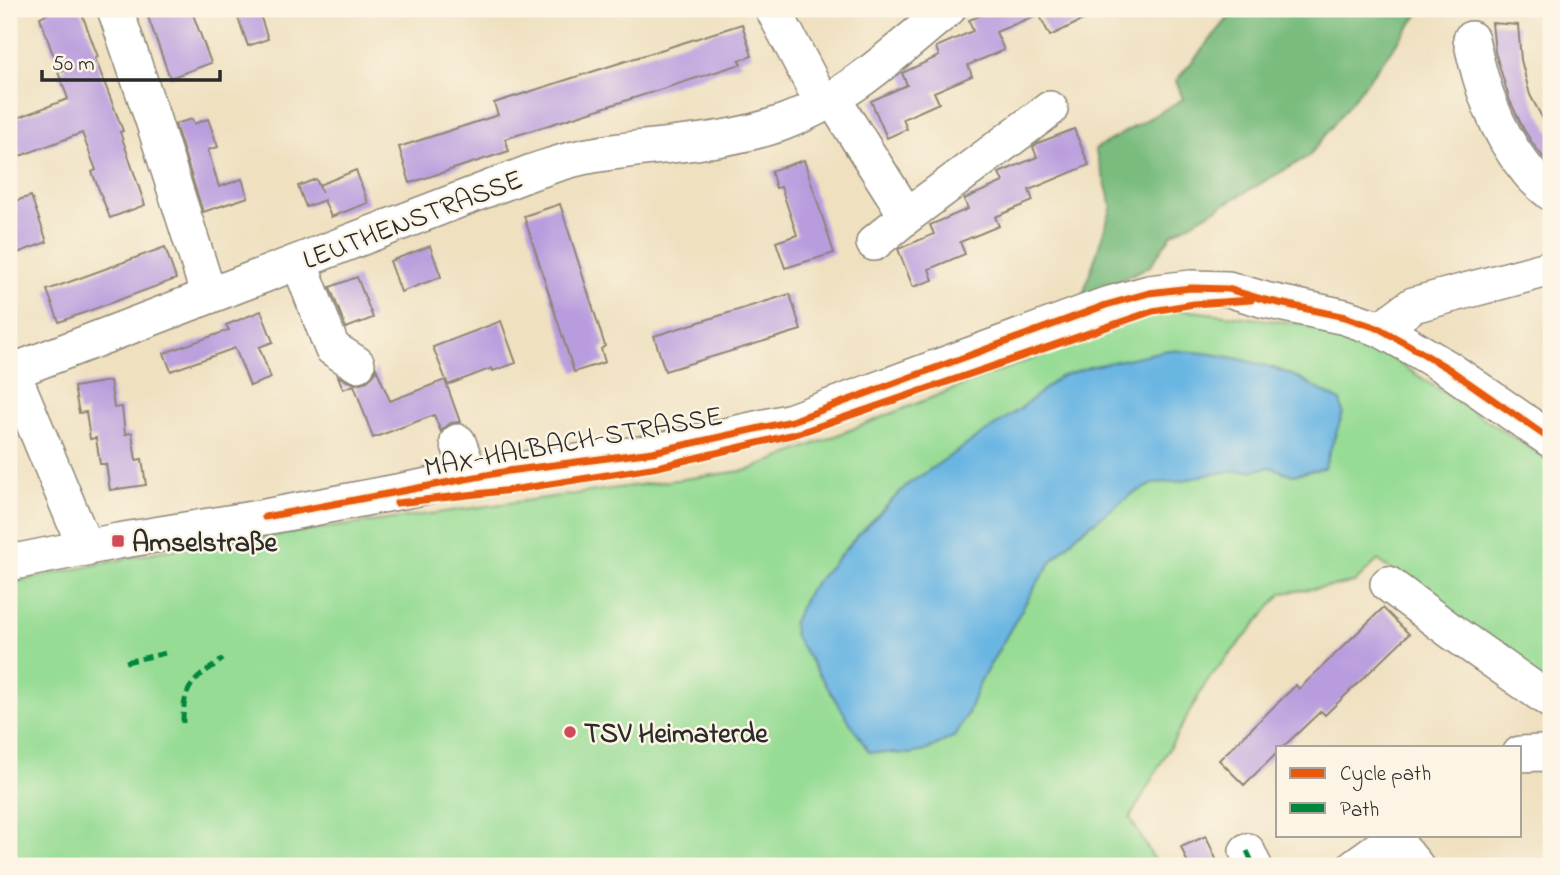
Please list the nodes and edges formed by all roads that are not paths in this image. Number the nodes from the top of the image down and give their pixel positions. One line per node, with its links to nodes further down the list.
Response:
1 (115, 9): 12 (street)
2 (773, 9): 5 (street)
3 (948, 9): 5 (street, LEUTHENSTRASSE)
4 (1471, 39): 7 (street)
5 (828, 101): 8 (street); 10 (street, LEUTHENSTRASSE)
6 (1050, 109): 8 (street)
7 (1551, 193)
8 (907, 216): 9 (street)
9 (874, 243)
10 (299, 262): 12 (street, LEUTHENSTRASSE); 15 (street)
11 (1551, 268): 14 (street)
12 (209, 296): 16 (street, LEUTHENSTRASSE)
13 (1265, 300): 14 (street, MAX-HALBACH-STRASSE); 19 (street, MAX-HALBACH-STRASSE); 20 (street, MAX-HALBACH-STRASSE)
14 (1380, 329): 17 (street, MAX-HALBACH-STRASSE)
15 (357, 364)
16 (10, 368): 21 (street)
17 (1551, 440)
18 (458, 442): 19 (street)
19 (471, 478): 20 (street, MAX-HALBACH-STRASSE)
20 (265, 517): 21 (street, MAX-HALBACH-STRASSE)
21 (86, 549): 22 (street, MAX-HALBACH-STRASSE)
22 (9, 563)
23 (1388, 584): 24 (street)
24 (1551, 701)
25 (1522, 754): 26 (street)
26 (1551, 754)
27 (1395, 836): 28 (street); 29 (street)
28 (1355, 866)
29 (1416, 866)

